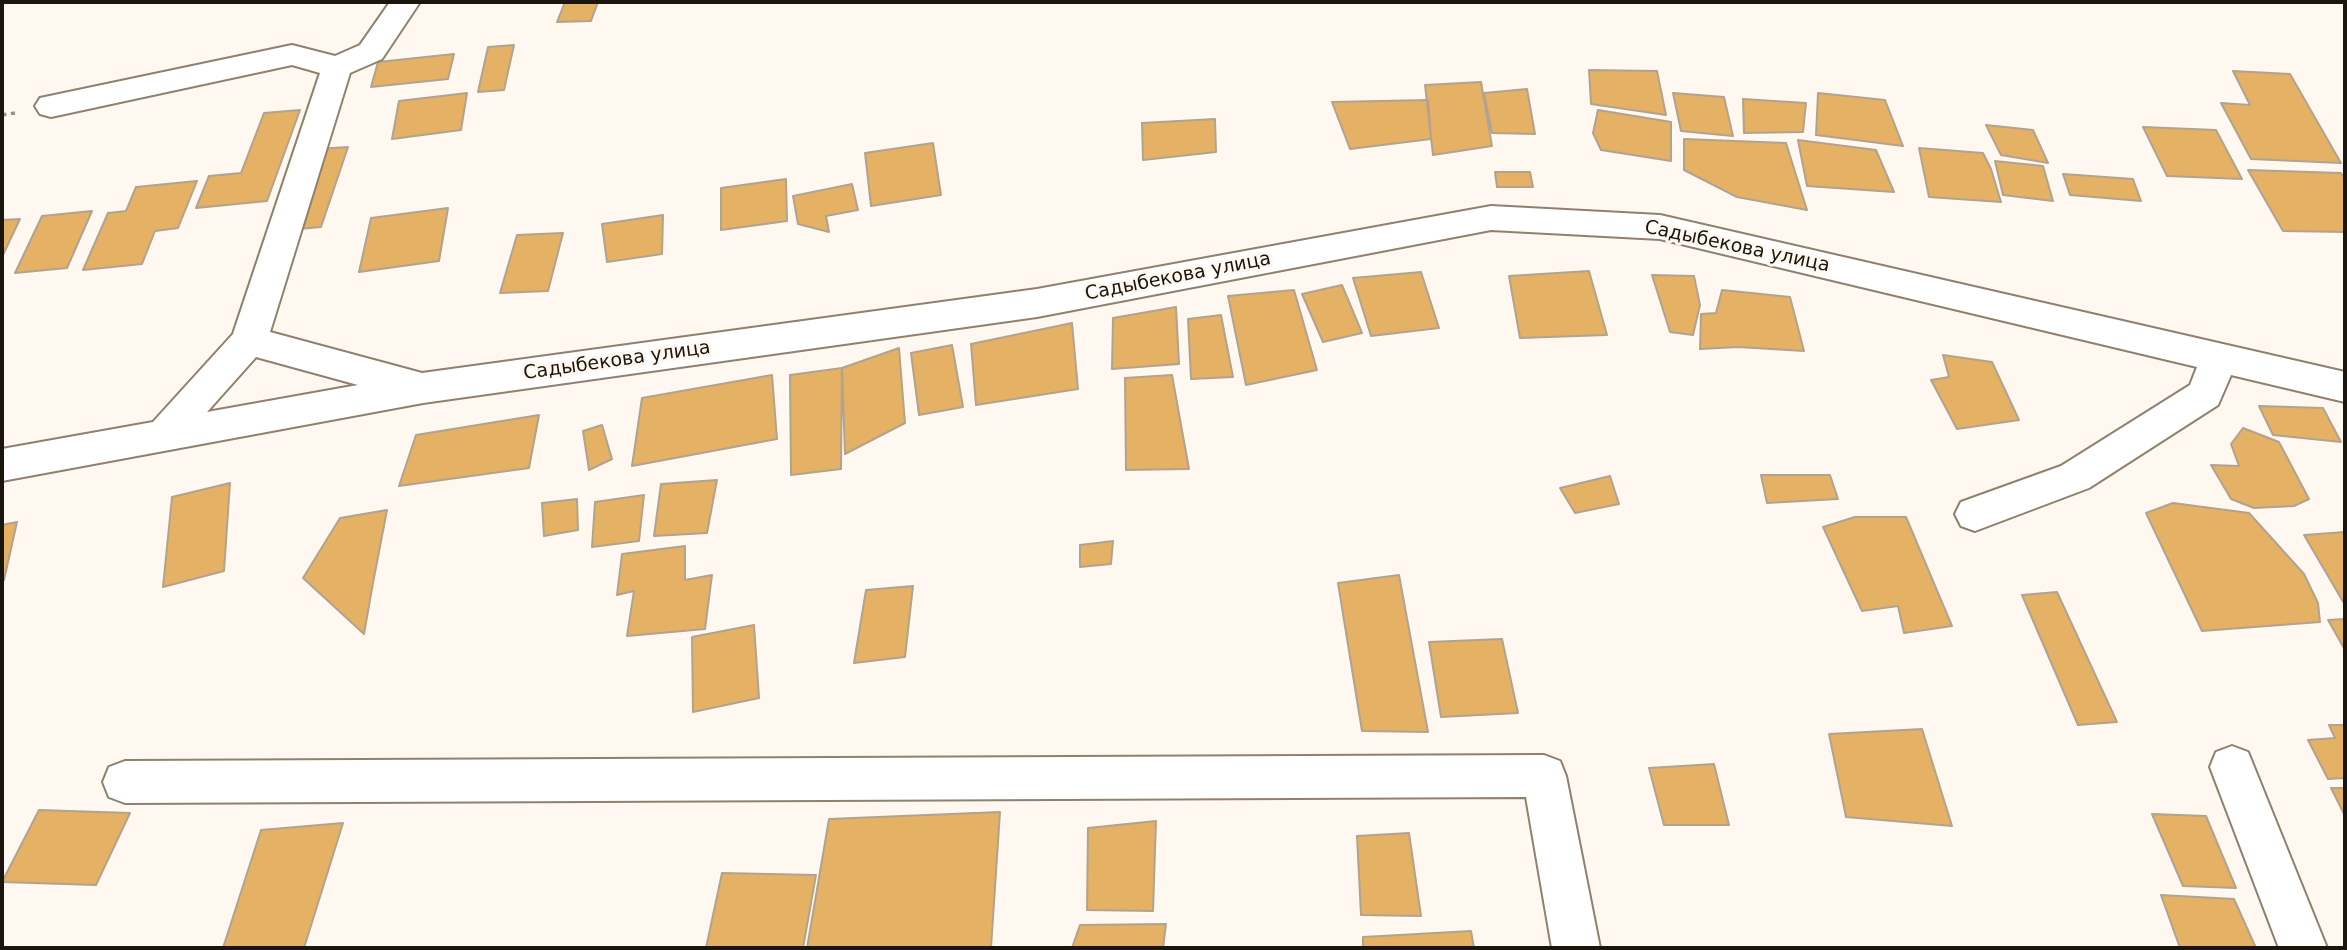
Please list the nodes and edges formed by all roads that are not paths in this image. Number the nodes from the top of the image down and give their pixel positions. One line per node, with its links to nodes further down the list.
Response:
1 (405, 2): 2 (street)
2 (337, 67): 3 (street); 4 (street)
3 (51, 106)
4 (249, 341): 7 (street); 8 (street)
5 (2219, 358): 6 (street, Садыбекова улица); 7 (street, Садыбекова улица); 10 (street)
6 (2345, 387)
7 (423, 388): 8 (street, Садыбекова улица)
8 (163, 435): 9 (street, Садыбекова улица)
9 (2, 465)
10 (1975, 513)
11 (2232, 767): 14 (street)
12 (125, 782): 13 (street)
13 (1576, 948)
14 (2303, 948)

